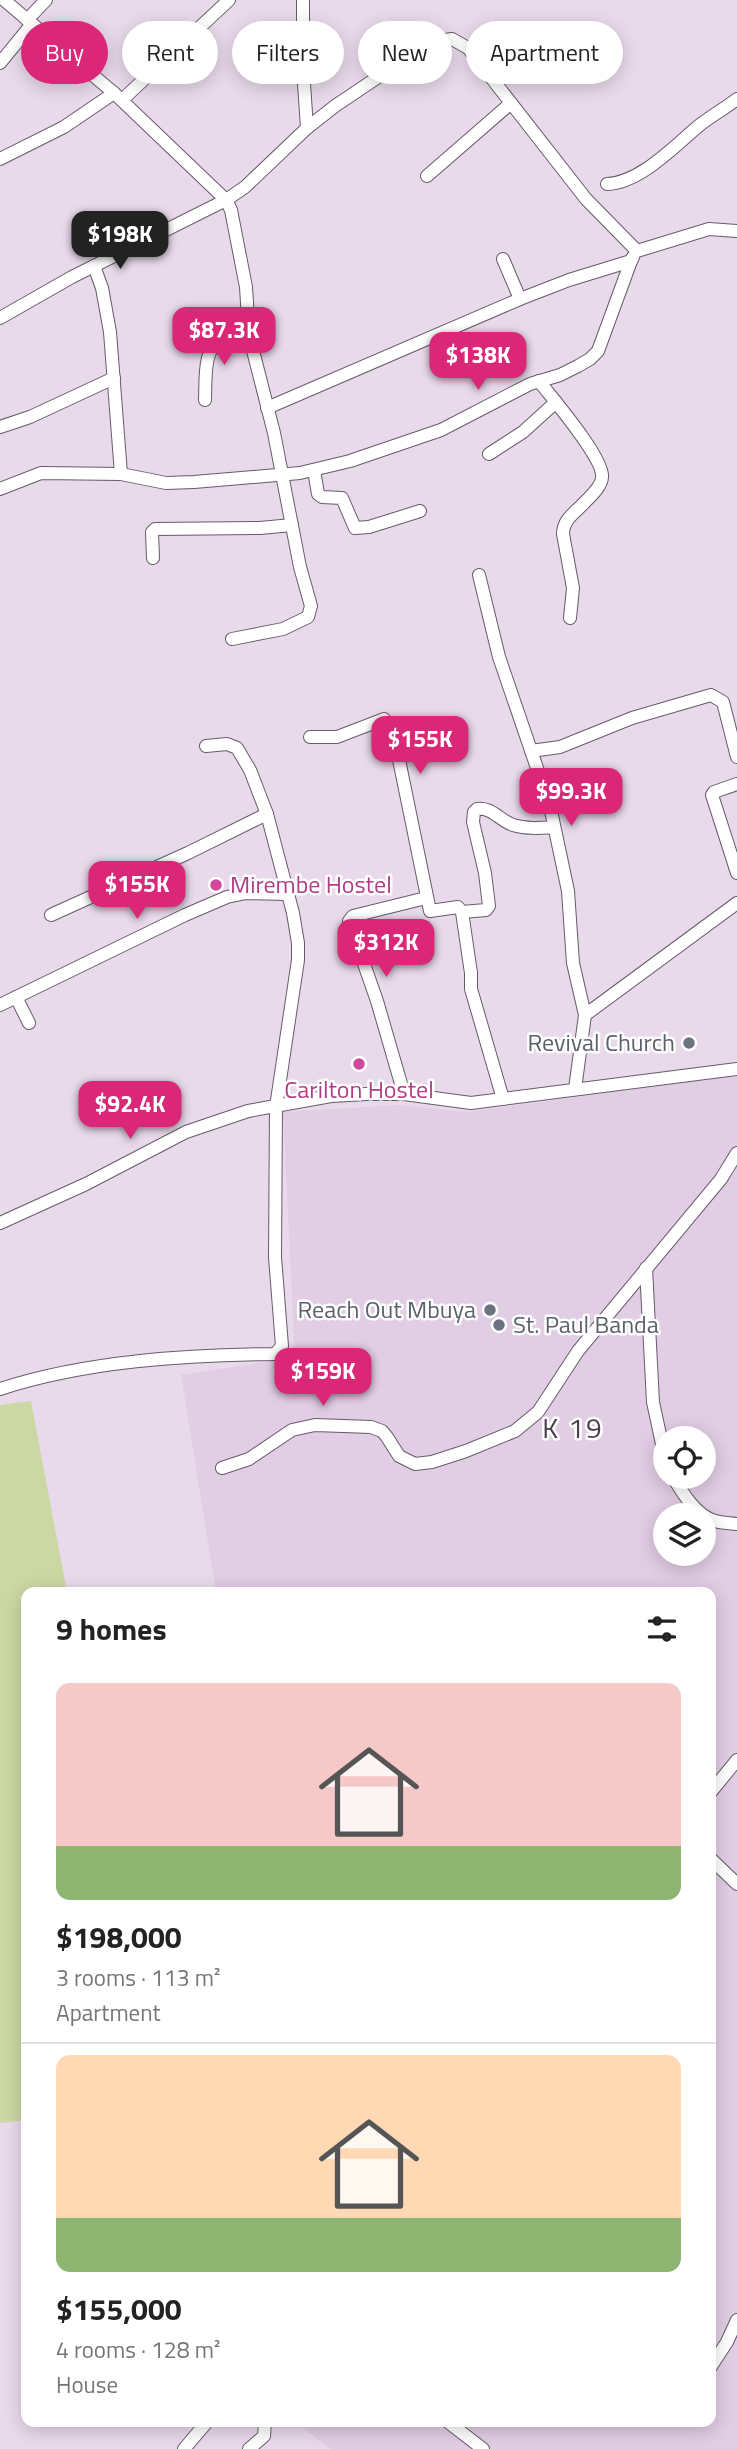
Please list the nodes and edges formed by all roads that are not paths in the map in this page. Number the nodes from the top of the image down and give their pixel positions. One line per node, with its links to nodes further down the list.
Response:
1 (4, 0): 5 (street)
2 (46, 0): 6 (street)
3 (229, 0): 10 (street)
4 (303, 0): 13 (street)
5 (28, 21)
6 (30, 21)
7 (21, 33): 8 (street)
8 (0, 63)
9 (104, 84): 10 (street)
10 (118, 96): 14 (street); 17 (street)
11 (737, 99): 16 (street)
12 (510, 103): 13 (street); 15 (street); 19 (street)
13 (307, 128): 17 (street)
14 (0, 159)
15 (427, 176)
16 (607, 184)
17 (226, 201): 21 (street); 24 (street)
18 (737, 231): 19 (street)
19 (634, 256): 22 (street); 26 (street)
20 (503, 259): 22 (street)
21 (94, 266): 23 (street); 25 (street)
22 (520, 299): 29 (street)
23 (0, 318)
24 (248, 335): 27 (street); 29 (street)
25 (114, 378): 30 (street); 33 (street)
26 (539, 381): 28 (street); 32 (street)
27 (205, 400)
28 (556, 402): 31 (street); 40 (street)
29 (267, 408): 34 (street)
30 (0, 427)
31 (489, 454)
32 (314, 470): 34 (street); 36 (street)
33 (121, 474): 34 (street); 35 (street)
34 (282, 475): 37 (street)
35 (0, 489)
36 (420, 512)
37 (292, 525): 38 (street); 41 (street)
38 (153, 558)
39 (479, 575): 44 (street)
40 (570, 618)
41 (232, 639)
42 (310, 737): 51 (street)
43 (206, 746): 47 (street)
44 (531, 751): 45 (street); 48 (street)
45 (737, 757)
46 (737, 784): 49 (street)
47 (267, 814): 50 (street); 54 (street)
48 (554, 827): 53 (street); 57 (street)
49 (737, 873)
50 (287, 894): 55 (street); 63 (street)
51 (426, 898): 53 (street); 61 (street)
52 (737, 903): 57 (street)
53 (462, 912): 62 (street)
54 (51, 915)
55 (16, 997): 56 (street); 58 (street)
56 (0, 1005)
57 (584, 1014): 60 (street)
58 (29, 1023)
59 (737, 1069): 60 (street)
60 (575, 1089): 62 (street)
61 (404, 1094): 62 (street); 63 (street)
62 (503, 1099)
63 (276, 1107): 65 (street); 67 (street)
64 (737, 1153): 66 (street)
65 (0, 1223)
66 (646, 1268): 68 (street); 69 (street)
67 (0, 1389)
68 (658, 1426)
69 (222, 1468)
70 (681, 1489): 71 (street)
71 (737, 1524)
72 (737, 1760): 73 (street)
73 (716, 1786)
74 (716, 1864): 75 (street)
75 (737, 1884)
76 (737, 2320): 77 (street)
77 (716, 2359)
78 (203, 2427): 81 (street)
79 (265, 2427): 82 (street)
80 (455, 2427): 83 (street)
81 (184, 2449)
82 (249, 2449)
83 (484, 2449)

